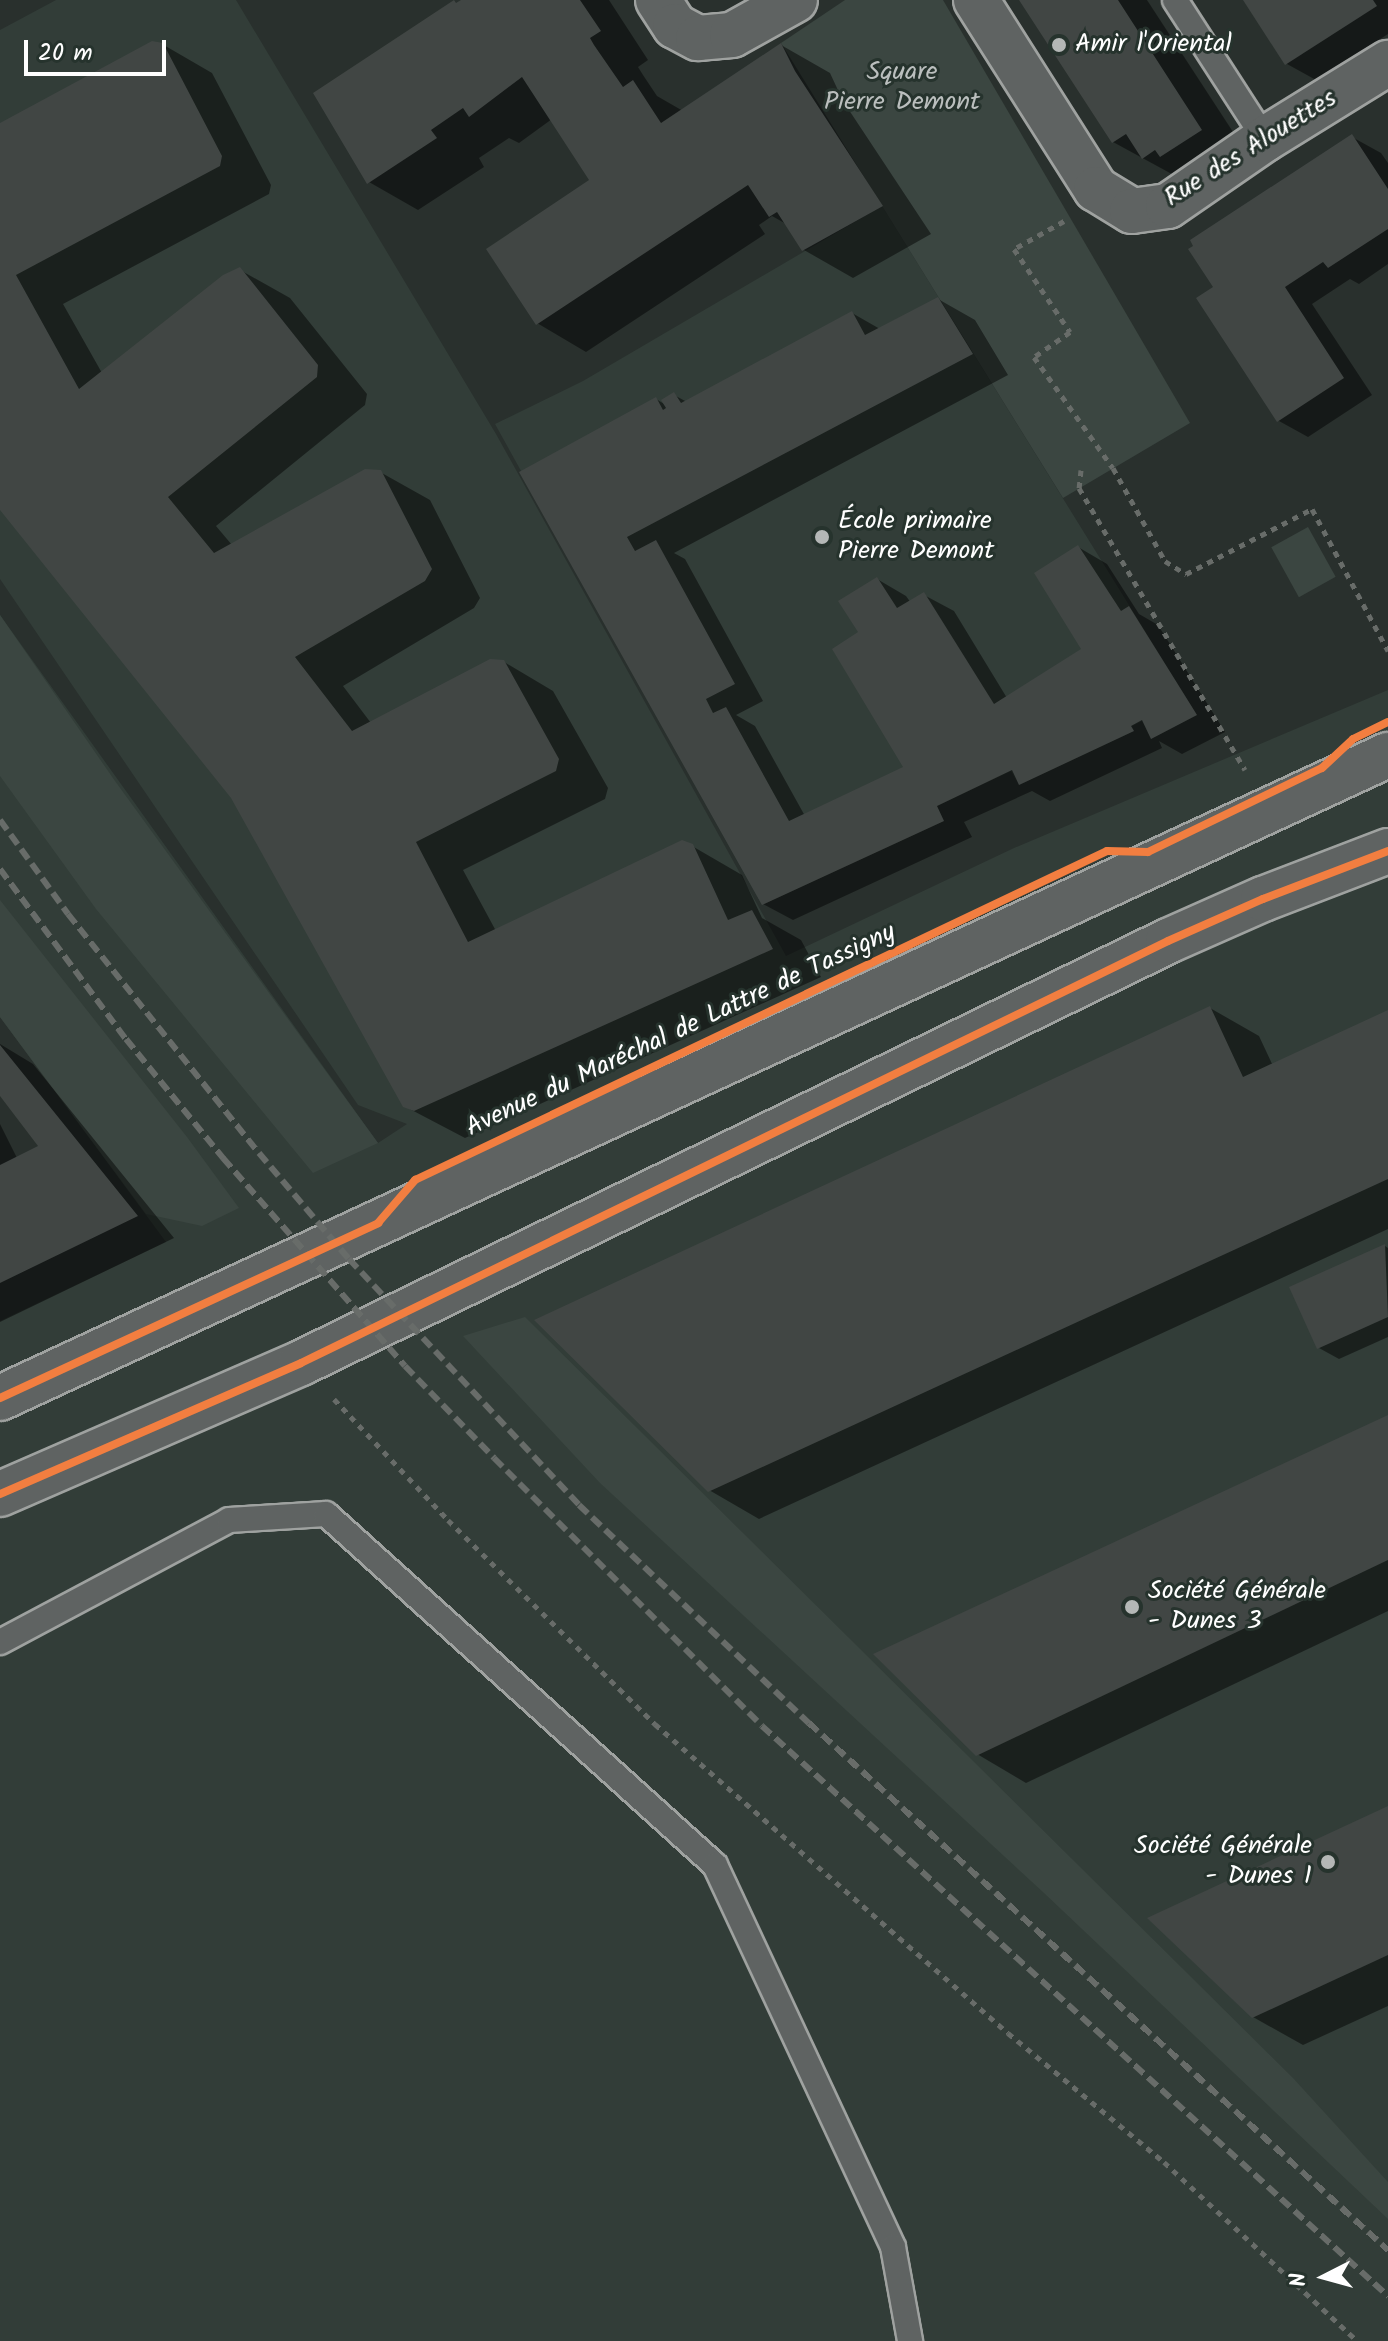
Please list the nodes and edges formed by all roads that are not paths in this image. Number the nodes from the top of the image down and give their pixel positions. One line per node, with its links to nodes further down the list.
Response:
1 (658, 0): 2 (main road)
2 (795, 0)
3 (976, 0): 6 (main road, Rue des Alouettes)
4 (1175, 0): 6 (lane)
5 (1388, 63): 6 (main road, Rue des Alouettes)
6 (1265, 139)
7 (1388, 755): 9 (main road, Avenue du Maréchal de Lattre de Tassigny)
8 (1388, 851): 10 (main road)
9 (0, 1398)
10 (0, 1494)
11 (0, 1642): 12 (lane)
12 (910, 2341)

